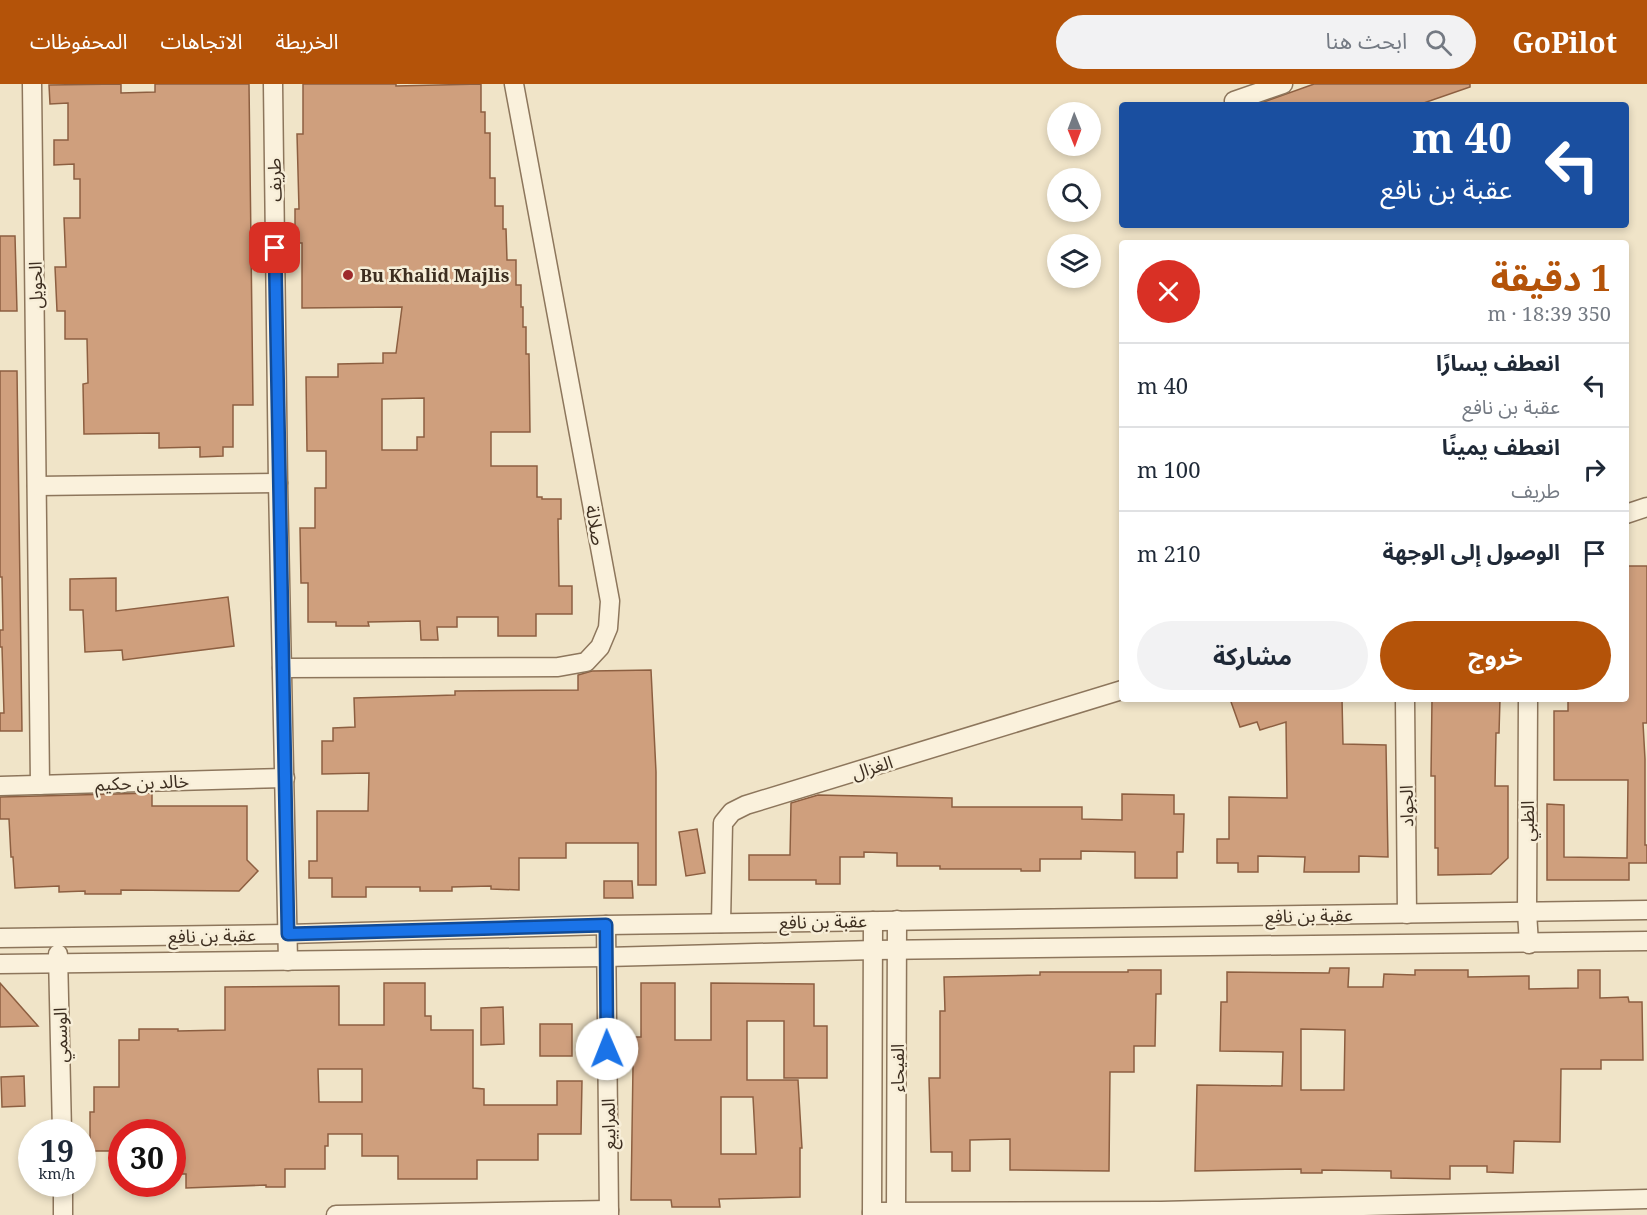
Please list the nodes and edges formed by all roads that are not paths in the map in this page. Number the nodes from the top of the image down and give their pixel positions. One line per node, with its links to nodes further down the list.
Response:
1 (32, 84): 7 (street, الحويل)
2 (273, 84): 6 (street, طريف)
3 (514, 84): 10 (street, صلالة)
4 (1283, 84): 5 (street)
5 (1234, 102)
6 (278, 483): 7 (street); 10 (street, طريف)
7 (37, 486): 16 (street, الحويل)
8 (1647, 507): 9 (street)
9 (1629, 513)
10 (282, 668): 14 (street, طريف)
11 (1119, 691): 22 (street, الغزال)
12 (1405, 702): 19 (street, الجواد)
13 (1528, 702): 18 (street, الظبي)
14 (285, 778): 16 (street, خالد بن حكيم); 24 (street, طريف)
15 (0, 786): 16 (street, خالد بن حكيم)
16 (40, 786)
17 (1647, 910): 18 (street, عقبة بن نافع)
18 (1527, 912): 19 (street, عقبة بن نافع); 28 (street, الظبي)
19 (1407, 914): 20 (street, عقبة بن نافع)
20 (897, 920): 21 (street, عقبة بن نافع); 30 (street, الفيحاء)
21 (873, 921): 22 (street, عقبة بن نافع); 29 (street, الفيحاء)
22 (721, 923): 23 (street, عقبة بن نافع)
23 (606, 925): 24 (street, عقبة بن نافع); 31 (street, المرابيع)
24 (288, 934): 26 (street, عقبة بن نافع); 32 (street, طريف)
25 (0, 938): 26 (street, عقبة بن نافع)
26 (58, 938): 34 (street, الوسمي)
27 (1647, 941): 28 (street, عقبة بن نافع)
28 (1529, 944): 30 (street, عقبة بن نافع)
29 (874, 950): 30 (street, عقبة بن نافع); 31 (street, عقبة بن نافع); 39 (street, الفيحاء)
30 (898, 950): 41 (street, الفيحاء)
31 (606, 957): 32 (street, عقبة بن نافع); 38 (street, المرابيع)
32 (288, 961): 34 (street, عقبة بن نافع)
33 (0, 964): 34 (street, عقبة بن نافع)
34 (58, 964): 35 (street, الوسمي)
35 (62, 1119)
36 (63, 1197): 42 (street)
37 (1647, 1199): 40 (street)
38 (609, 1213): 43 (street)
39 (872, 1213): 41 (street)
40 (1161, 1213): 41 (street)
41 (896, 1214)
42 (63, 1215)
43 (336, 1215)

